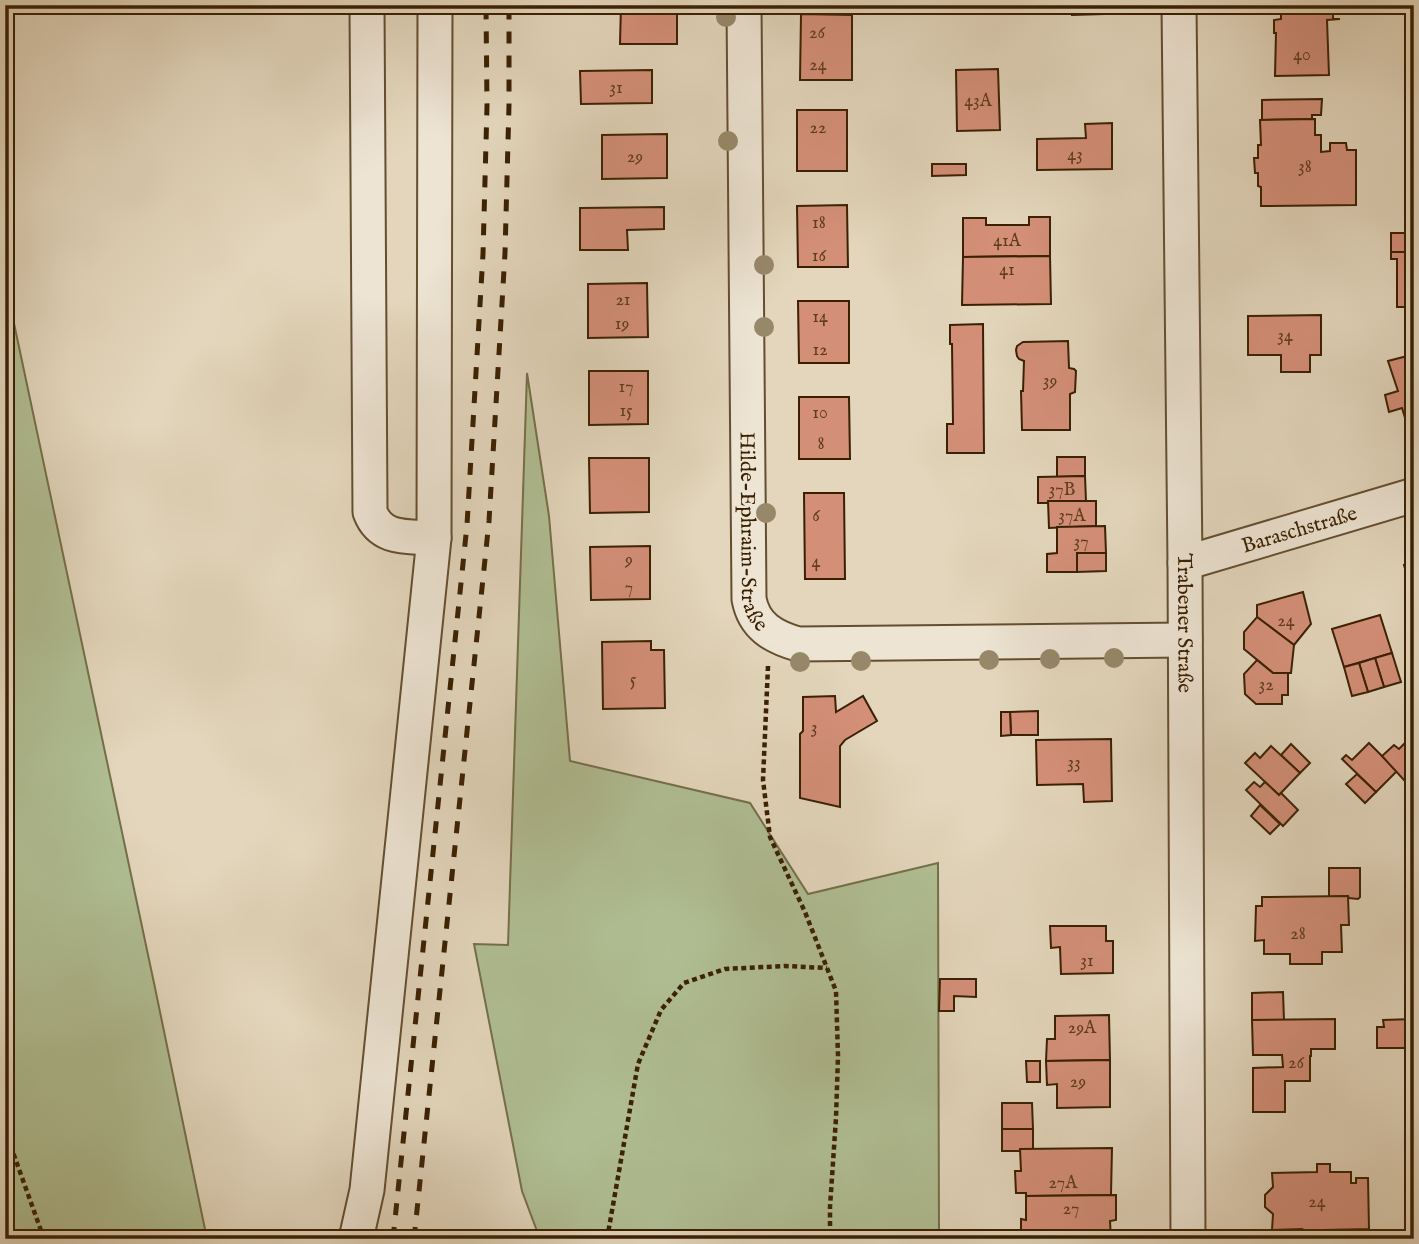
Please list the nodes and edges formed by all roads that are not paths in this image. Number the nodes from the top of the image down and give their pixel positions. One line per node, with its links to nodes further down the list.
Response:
1 (367, 5): 6 (street)
2 (435, 5): 6 (street)
3 (744, 5): 8 (street, Hilde-Ephraim-Straße)
4 (1180, 5): 7 (street, Trabener Straße)
5 (1414, 495): 7 (street, Baraschstraße)
6 (434, 538): 9 (street)
7 (1185, 563): 8 (street, Trabener Straße)
8 (1185, 640): 10 (street, Trabener Straße)
9 (356, 1239)
10 (1188, 1239)

